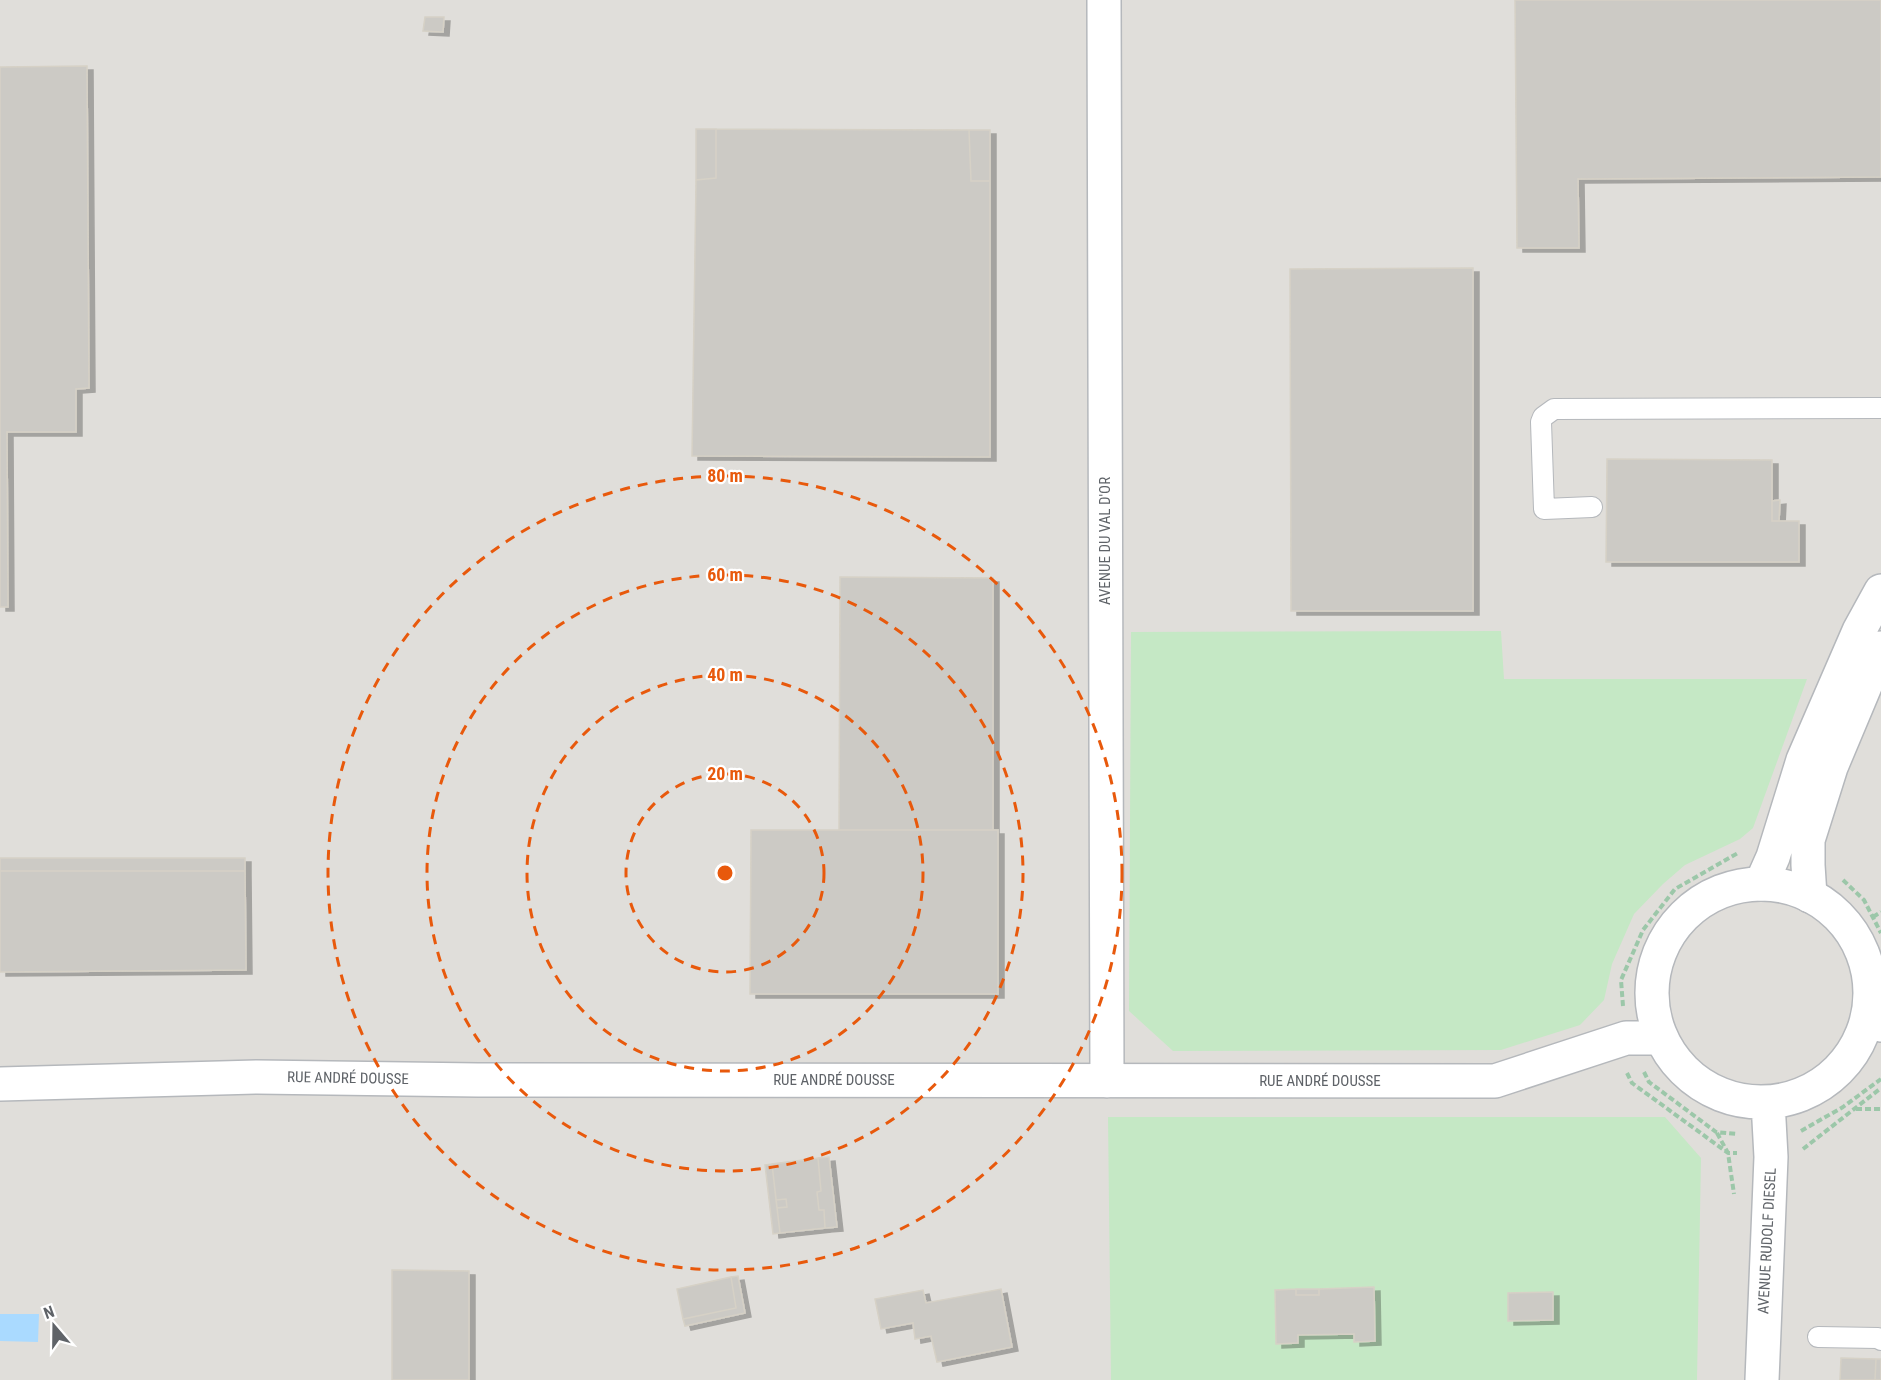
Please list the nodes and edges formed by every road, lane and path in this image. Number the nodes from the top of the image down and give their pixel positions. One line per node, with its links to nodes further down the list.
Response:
1 (1104, 0): 14 (street, AVENUE DU VAL D'OR)
2 (1881, 408): 3 (lane)
3 (1592, 507)
4 (1881, 591): 6 (street)
5 (1881, 648): 7 (street)
6 (1767, 870): 7 (street); 11 (path); 12 (street)
7 (1810, 896): 10 (street)
8 (1881, 913): 9 (path)
9 (1873, 917)
10 (1874, 1021): 18 (street)
11 (1626, 1038): 12 (street, RUE ANDRÉ DOUSSE); 14 (street, RUE ANDRÉ DOUSSE); 18 (path)
12 (1661, 1038): 18 (street)
13 (1881, 1079): 18 (path)
14 (1107, 1081): 15 (street, RUE ANDRÉ DOUSSE)
15 (0, 1084)
16 (1855, 1109): 17 (path)
17 (1881, 1109)
18 (1768, 1118): 21 (street, AVENUE RUDOLF DIESEL)
19 (1818, 1337): 20 (lane)
20 (1881, 1340)
21 (1762, 1380)

